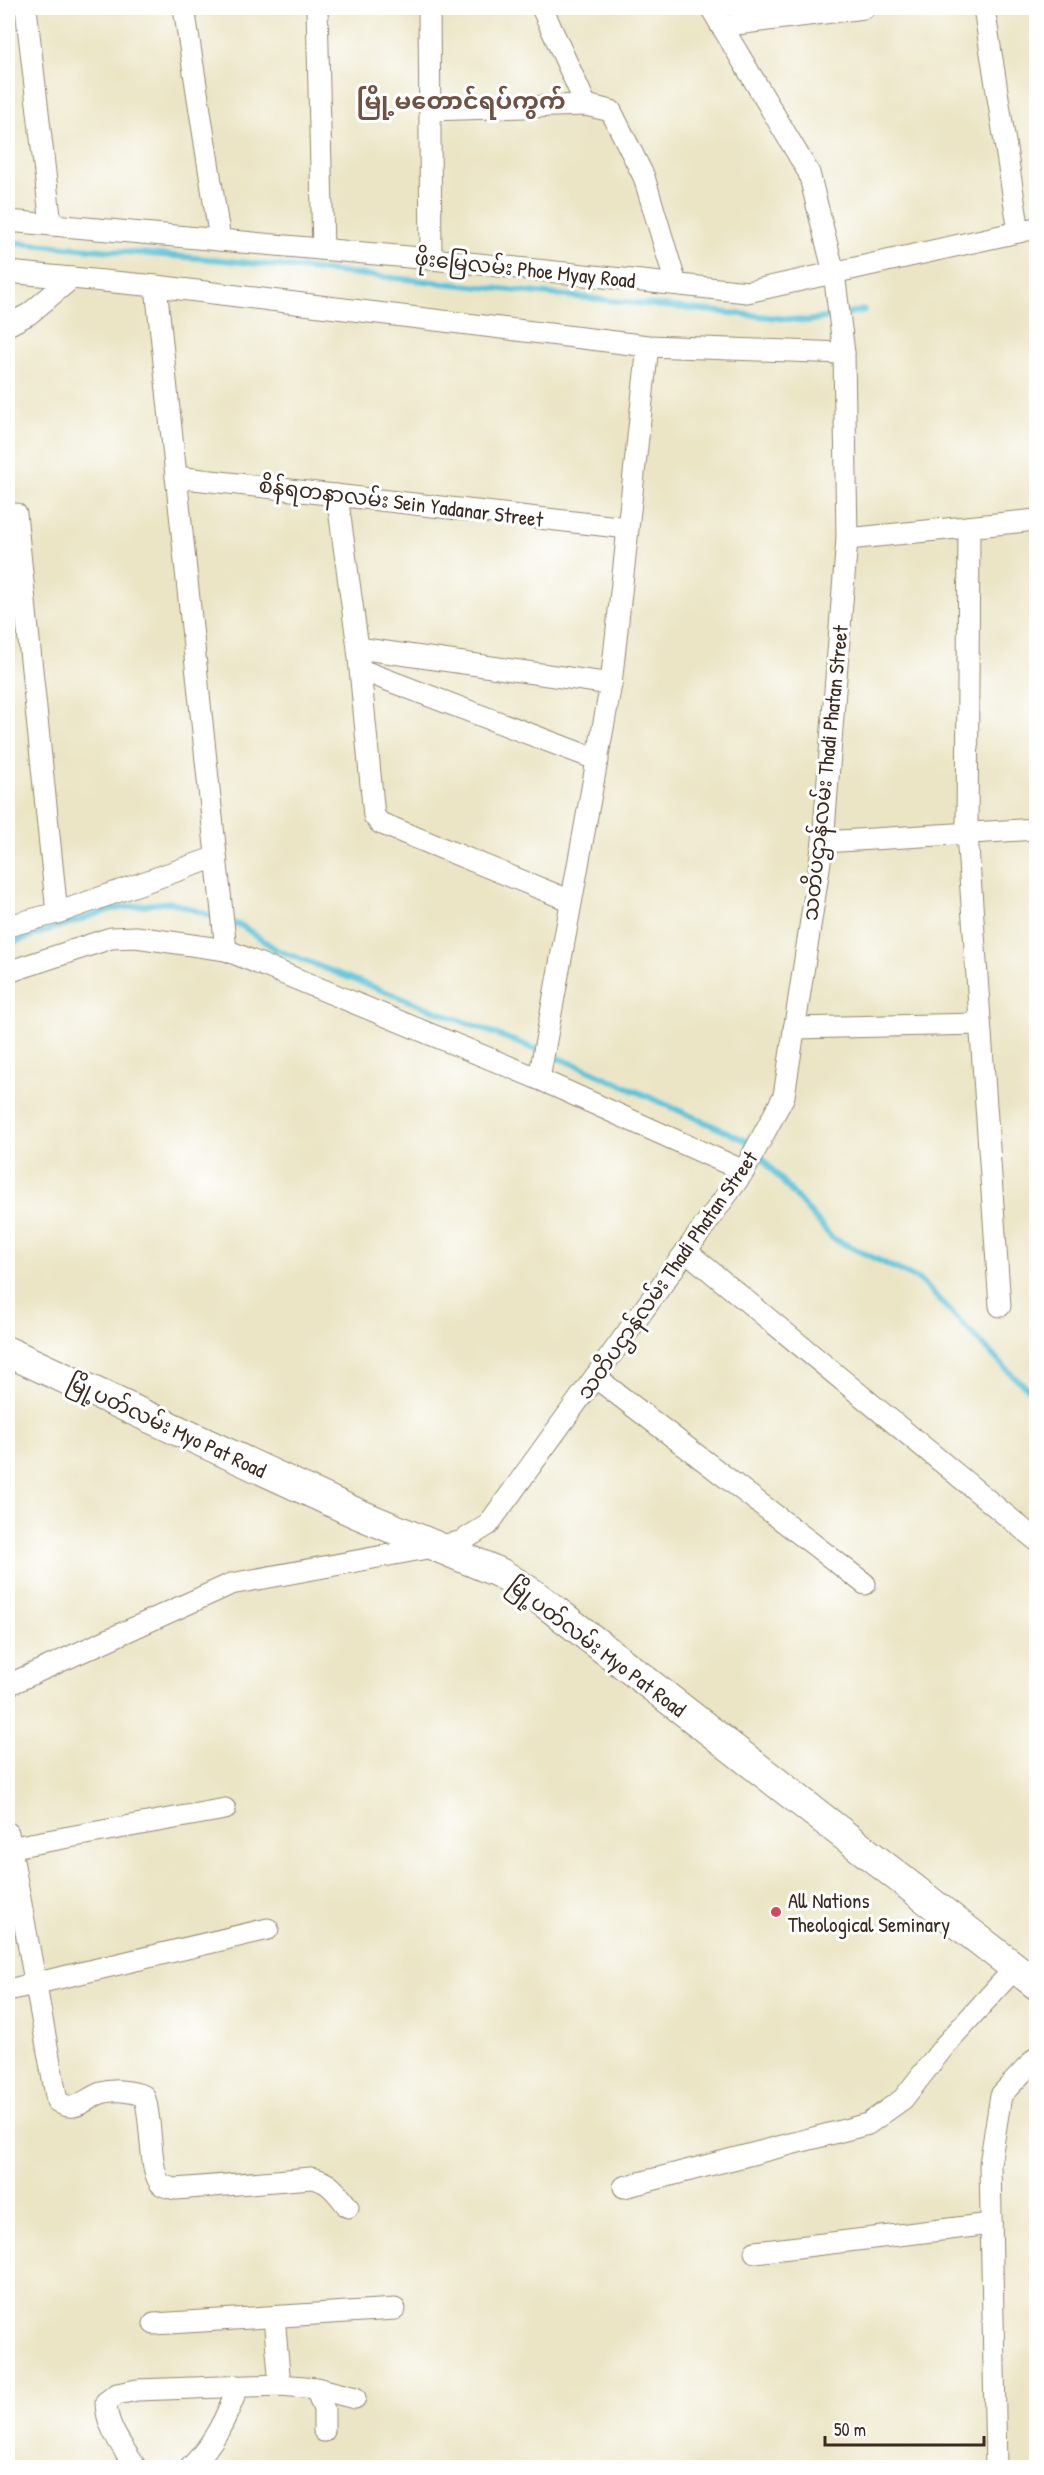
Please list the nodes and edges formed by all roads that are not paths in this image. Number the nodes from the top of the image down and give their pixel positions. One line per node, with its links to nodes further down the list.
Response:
1 (26, 8): 12 (street)
2 (184, 8): 14 (street)
3 (316, 8): 15 (street)
4 (429, 8): 10 (street)
5 (542, 8): 9 (street)
6 (864, 8): 8 (street)
7 (984, 8): 13 (street)
8 (716, 17): 18 (street, သတိပဌာန်လမ်း Thadi Phatan Street)
9 (586, 105): 10 (street); 20 (street)
10 (430, 110): 16 (street)
11 (8, 221): 12 (street, ဖိုးမြေလမ်း Phoe Myay Road)
12 (51, 225): 14 (street, ဖိုးမြေလမ်း Phoe Myay Road)
13 (1028, 230): 18 (street, ဖိုးမြေလမ်း Phoe Myay Road)
14 (220, 240): 15 (street, ဖိုးမြေလမ်း Phoe Myay Road)
15 (323, 249): 16 (street, ဖိုးမြေလမ်း Phoe Myay Road)
16 (431, 259): 20 (street, ဖိုးမြေလမ်း Phoe Myay Road)
17 (8, 272): 19 (street)
18 (834, 273): 20 (street, ဖိုးမြေလမ်း Phoe Myay Road); 24 (street, သတိပဌာန်လမ်း Thadi Phatan Street)
19 (72, 278): 21 (street); 22 (street)
20 (676, 284)
21 (156, 286): 23 (street); 25 (street)
22 (8, 326)
23 (648, 346): 24 (street); 30 (street)
24 (844, 353): 31 (street, သတိပဌာန်လမ်း Thadi Phatan Street)
25 (176, 477): 26 (street, စိန်ရတနာလမ်း Sein Yadanar Street); 39 (street)
26 (337, 495): 30 (street, စိန်ရတနာလမ်း Sein Yadanar Street); 32 (street)
27 (16, 514): 41 (street)
28 (1036, 520): 29 (street)
29 (969, 527): 31 (street); 37 (street)
30 (627, 528): 34 (street)
31 (847, 538): 38 (street, သတိပဌာန်လမ်း Thadi Phatan Street)
32 (358, 648): 33 (street); 34 (street)
33 (361, 670): 35 (street); 40 (street)
34 (611, 684): 35 (street)
35 (598, 760): 40 (street)
36 (1036, 829): 37 (street)
37 (967, 833): 38 (street); 45 (street)
38 (823, 842): 46 (street, သတိပဌာန်လမ်း Thadi Phatan Street)
39 (216, 857): 41 (street); 43 (street)
40 (571, 901): 47 (street)
41 (57, 913): 42 (street)
42 (8, 926)
43 (226, 950): 44 (street); 47 (street)
44 (8, 972)
45 (980, 1024): 46 (street); 50 (street)
46 (795, 1028): 48 (street, သတိပဌာန်လမ်း Thadi Phatan Street)
47 (539, 1079): 48 (street)
48 (744, 1171): 49 (street, သတိပဌာန်လမ်း Thadi Phatan Street)
49 (686, 1251): 52 (street, သတိပဌာန်လမ်း Thadi Phatan Street); 53 (street)
50 (1000, 1306)
51 (8, 1352): 54 (main road, မြို့ပတ်လမ်း Myo Pat Road)
52 (595, 1377): 54 (street, သတိပဌာန်လမ်း Thadi Phatan Street); 55 (street)
53 (1036, 1540)
54 (436, 1546): 56 (street, သတိပဌာန်လမ်း Thadi Phatan Street); 60 (main road, မြို့ပတ်လမ်း Myo Pat Road)
55 (865, 1584)
56 (8, 1685)
57 (225, 1809): 58 (street)
58 (9, 1842): 61 (street)
59 (268, 1929): 61 (street)
60 (1026, 1976): 64 (street)
61 (36, 1983): 62 (street); 65 (street)
62 (8, 1990)
63 (1036, 2058): 66 (street)
64 (624, 2187)
65 (348, 2207)
66 (991, 2224): 67 (street); 78 (street)
67 (755, 2252)
68 (395, 2309): 69 (street)
69 (274, 2317): 70 (street); 71 (street)
70 (154, 2324)
71 (280, 2385): 72 (street); 73 (street)
72 (238, 2386): 76 (street); 77 (street)
73 (316, 2388): 74 (street); 75 (street)
74 (355, 2398)
75 (324, 2431)
76 (136, 2468)
77 (190, 2468)
78 (996, 2468)

